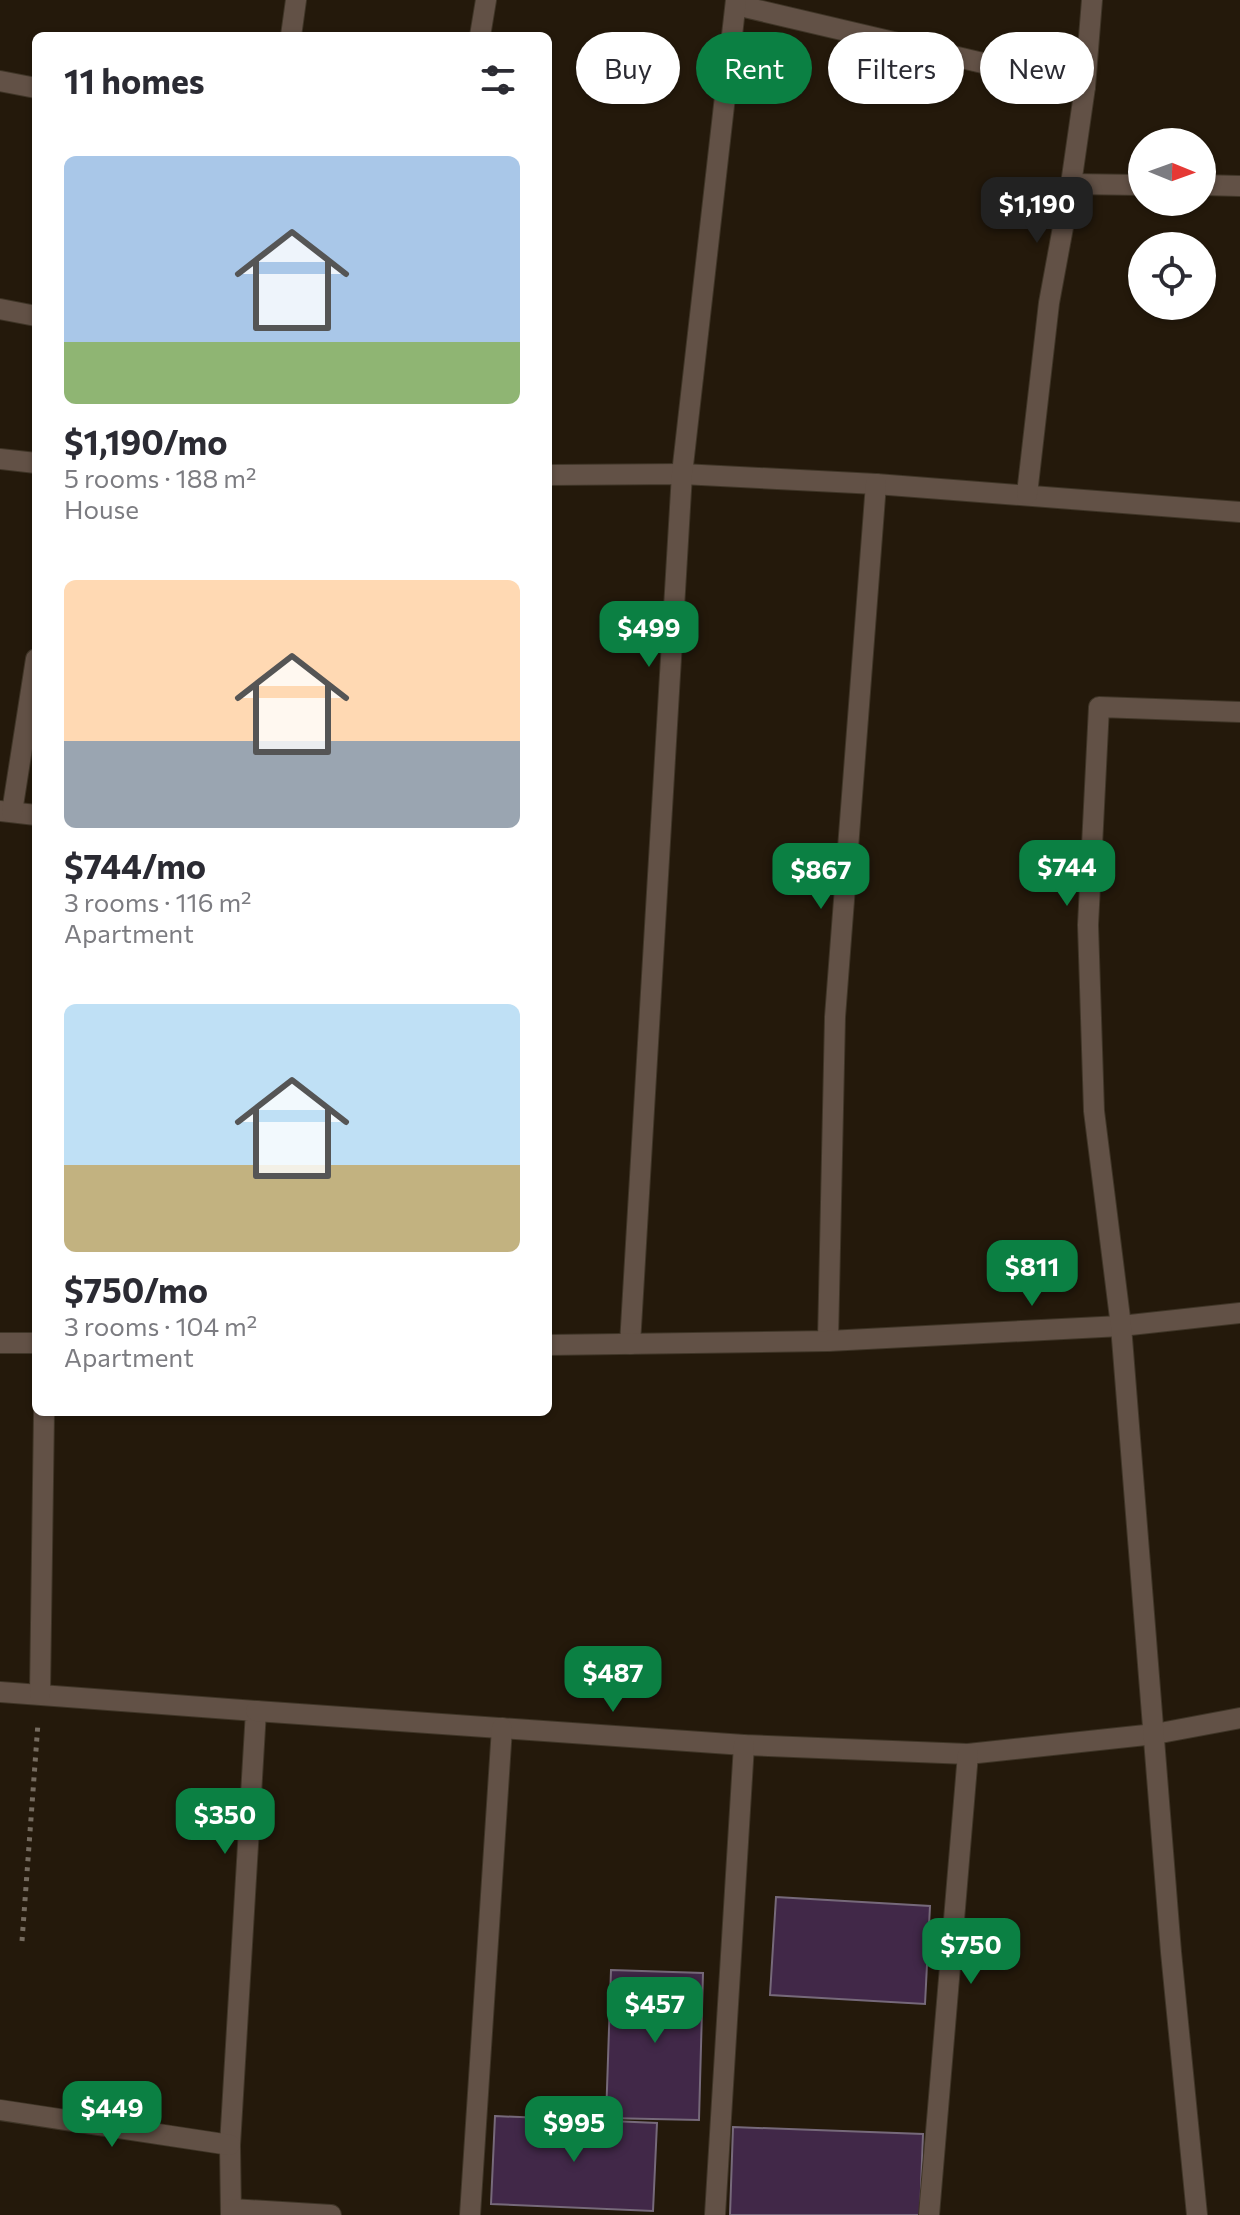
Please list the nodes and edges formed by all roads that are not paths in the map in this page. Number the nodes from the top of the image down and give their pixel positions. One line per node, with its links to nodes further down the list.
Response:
1 (296, 0): 5 (street)
2 (486, 0): 6 (street)
3 (1092, 0): 7 (street)
4 (736, 3): 8 (street); 20 (street)
5 (292, 32)
6 (481, 32)
7 (1089, 32)
8 (980, 62)
9 (0, 81): 10 (street)
10 (32, 87)
11 (1083, 104): 12 (street)
12 (1071, 184): 13 (street); 23 (street)
13 (1128, 185)
14 (1216, 185): 15 (street)
15 (1240, 186)
16 (0, 309): 17 (street)
17 (32, 315)
18 (0, 459): 19 (street)
19 (32, 463)
20 (682, 474): 21 (street); 22 (street); 34 (street)
21 (552, 475)
22 (876, 484): 23 (street); 31 (street)
23 (1027, 494): 24 (street)
24 (1240, 512)
25 (32, 679): 27 (street)
26 (1240, 712): 30 (street)
27 (6, 812): 28 (street)
28 (32, 815)
29 (1240, 1313): 30 (street)
30 (1121, 1326): 31 (street); 42 (street)
31 (828, 1341): 34 (street)
32 (0, 1343): 33 (street)
33 (32, 1343)
34 (630, 1344): 35 (street)
35 (552, 1345)
36 (44, 1416): 38 (street)
37 (0, 1692): 38 (street)
38 (40, 1694): 39 (street)
39 (256, 1711): 41 (street); 46 (street)
40 (1240, 1718): 42 (street)
41 (502, 1728): 43 (street); 49 (street)
42 (1155, 1734): 44 (street); 52 (street)
43 (744, 1745): 44 (street); 50 (street)
44 (968, 1754): 51 (street)
45 (0, 2110): 46 (street)
46 (230, 2145): 47 (street)
47 (231, 2212): 48 (street)
48 (331, 2215)
49 (470, 2215)
50 (715, 2215)
51 (929, 2215)
52 (1197, 2215)

